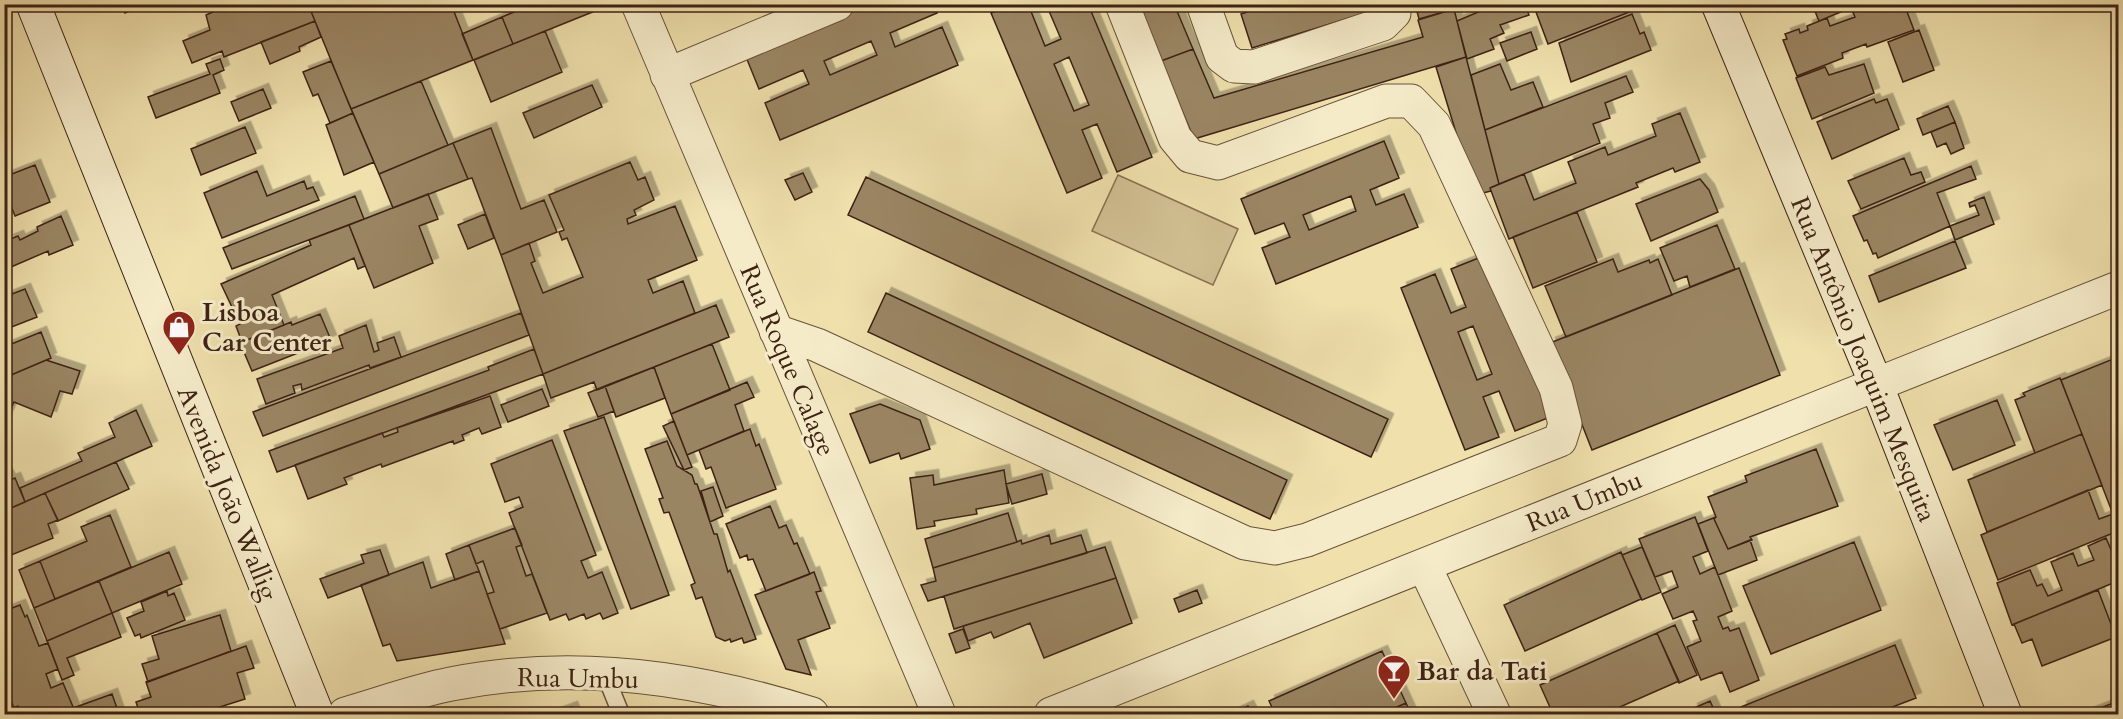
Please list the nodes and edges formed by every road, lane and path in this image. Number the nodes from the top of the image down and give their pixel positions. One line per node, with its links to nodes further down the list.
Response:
1 (33, 4): 14 (street, Avenida João Wallig)
2 (638, 4): 8 (street, Rua Roque Calage)
3 (837, 4): 8 (street)
4 (1122, 4): 10 (street)
5 (1203, 4): 6 (street)
6 (1393, 4)
7 (1718, 4): 11 (street, Rua Antônio Joaquim Mesquita)
8 (667, 75): 10 (street, Rua Roque Calage)
9 (2118, 288): 11 (street, Rua Umbu)
10 (776, 331): 18 (street, Rua Roque Calage)
11 (1876, 384): 12 (street, Rua Umbu); 21 (street, Rua Antônio Joaquim Mesquita)
12 (1424, 565): 19 (street, Rua Umbu); 20 (street)
13 (604, 672): 15 (street, Rua Umbu); 16 (lane); 17 (street, Rua Umbu)
14 (316, 714)
15 (345, 714)
16 (621, 714)
17 (812, 714)
18 (939, 714)
19 (1051, 714)
20 (1494, 714)
21 (2006, 714)

